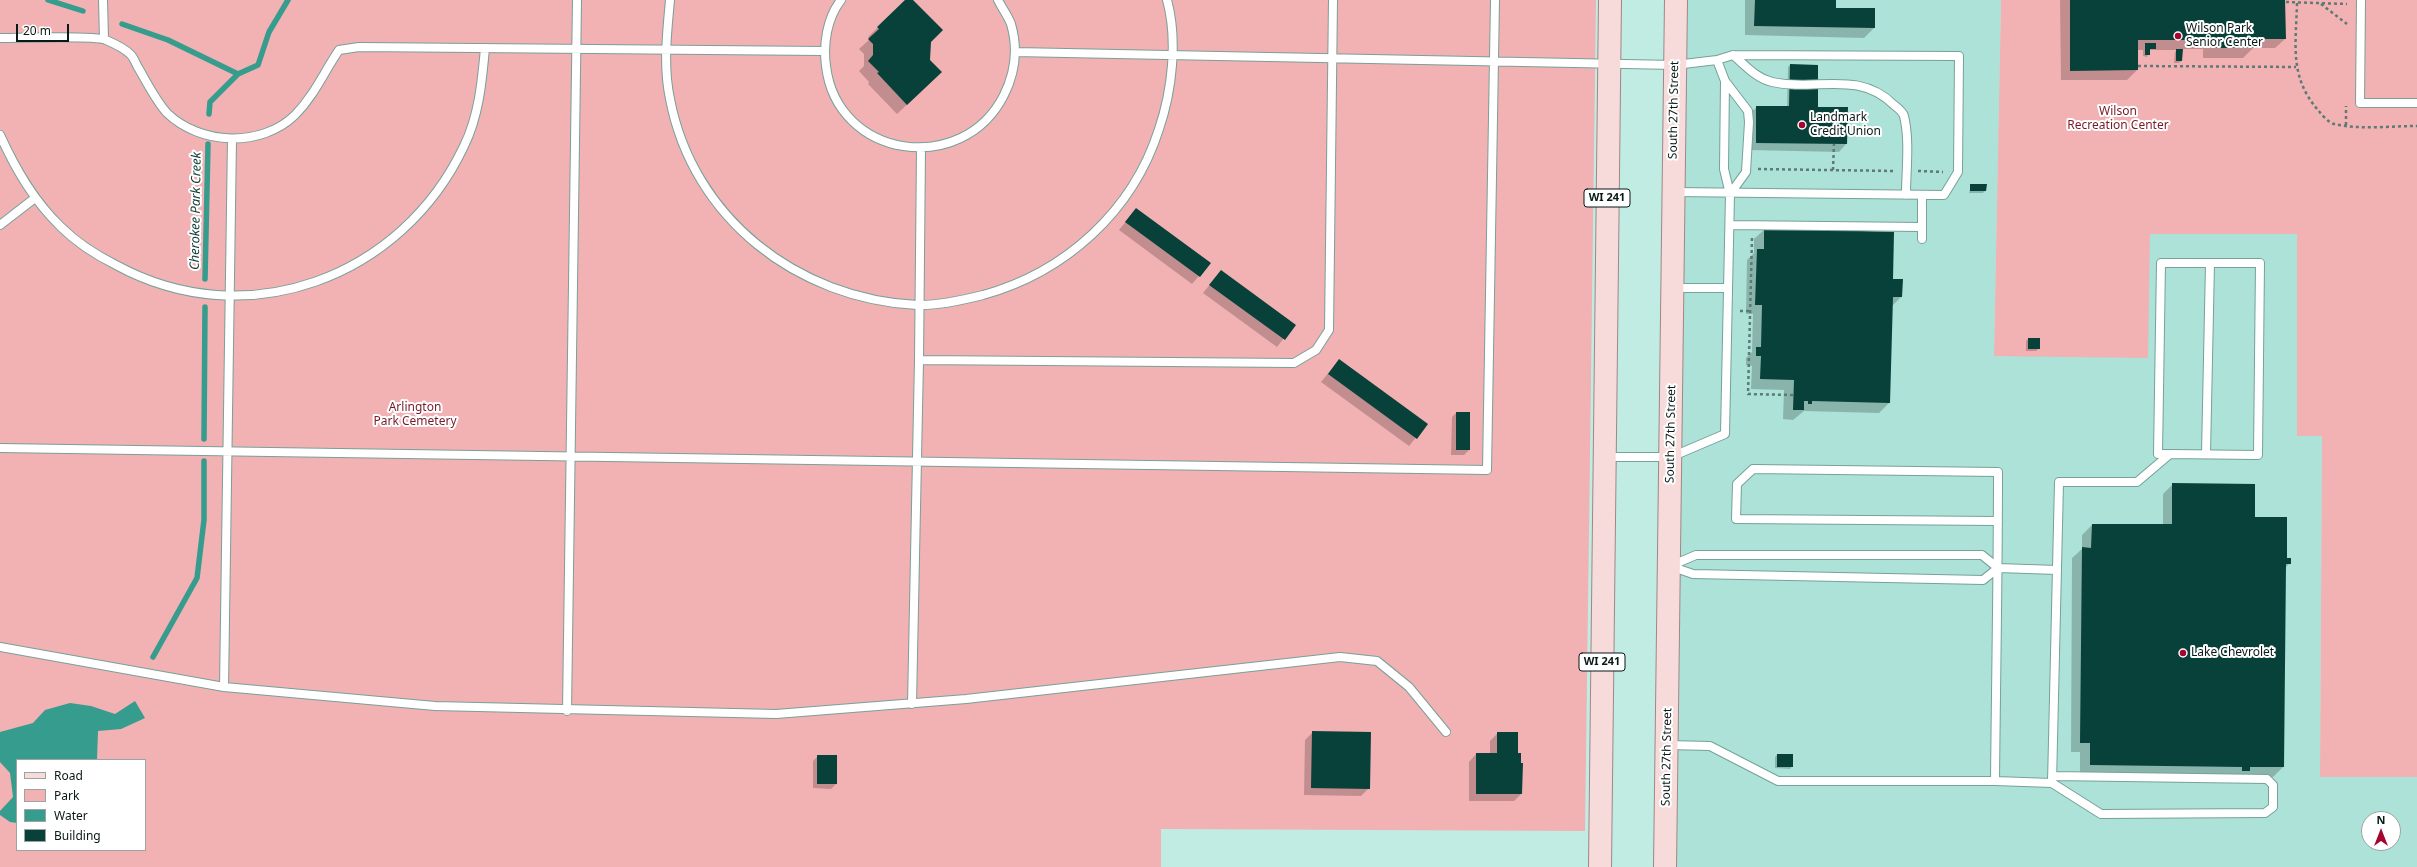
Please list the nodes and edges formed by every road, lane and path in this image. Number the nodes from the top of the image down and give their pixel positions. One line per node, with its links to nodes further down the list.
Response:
1 (103, 0): 18 (lane)
2 (577, 0): 20 (lane)
3 (670, 0): 21 (lane)
4 (841, 0): 22 (lane)
5 (998, 0): 23 (lane)
6 (1167, 0): 24 (lane)
7 (1333, 0): 26 (lane)
8 (1494, 0): 27 (lane)
9 (1610, 0): 29 (main road, WI 241)
10 (1676, 0): 30 (main road, South 27th Street)
11 (2361, 0): 34 (lane)
12 (2286, 2): 13 (path)
13 (2297, 3): 14 (path); 32 (path)
14 (2321, 3): 15 (path); 16 (path)
15 (2347, 4)
16 (2347, 24)
17 (0, 38): 18 (lane)
18 (104, 39): 37 (lane)
19 (486, 48): 20 (lane); 37 (lane); 57 (lane)
20 (576, 49): 21 (lane); 65 (lane)
21 (665, 50): 22 (lane); 58 (lane)
22 (824, 51): 39 (lane)
23 (1015, 52): 24 (lane); 39 (lane)
24 (1173, 55): 26 (lane); 58 (lane)
25 (1733, 55): 28 (lane); 42 (lane); 43 (lane)
26 (1332, 58): 27 (lane); 59 (lane)
27 (1494, 60): 29 (lane); 68 (lane)
28 (1717, 60): 30 (lane); 33 (lane)
29 (1609, 62): 30 (lane); 66 (main road, WI 241)
30 (1675, 65): 44 (main road, South 27th Street)
31 (2138, 66): 32 (path)
32 (2296, 67): 35 (path)
33 (1725, 81): 45 (lane); 45 (lane)
34 (2417, 103)
35 (2417, 126)
36 (0, 135): 48 (lane)
37 (232, 139): 57 (lane)
38 (1834, 144): 41 (path)
39 (921, 149): 58 (lane)
40 (1757, 169): 41 (path)
41 (1833, 170): 42 (path)
42 (1906, 171): 43 (path); 47 (lane)
43 (1958, 172): 46 (lane)
44 (1674, 192): 45 (lane); 55 (main road, South 27th Street)
45 (1730, 194): 47 (lane); 50 (lane)
46 (1922, 195): 47 (lane); 52 (lane)
47 (1906, 196)
48 (35, 198): 49 (lane); 57 (lane)
49 (0, 225)
50 (1730, 225): 51 (lane); 56 (lane)
51 (1760, 226): 52 (lane); 60 (path)
52 (1922, 227): 53 (lane)
53 (1922, 238)
54 (2210, 263): 63 (lane); 64 (lane); 64 (lane)
55 (1673, 288): 56 (lane); 67 (main road, South 27th Street)
56 (1728, 288): 67 (lane)
57 (230, 296): 62 (lane)
58 (918, 305): 59 (lane)
59 (918, 360): 68 (lane)
60 (1793, 395)
61 (0, 448): 62 (lane)
62 (229, 451): 65 (lane); 74 (lane)
63 (2170, 454): 64 (lane); 72 (lane)
64 (2206, 454)
65 (570, 455): 68 (lane); 76 (lane)
66 (1604, 457): 67 (lane); 81 (main road, WI 241)
67 (1671, 457): 70 (main road, South 27th Street)
68 (917, 461): 75 (lane)
69 (1998, 521): 69 (lane); 71 (lane)
70 (1670, 566): 71 (lane); 71 (lane); 78 (main road, South 27th Street)
71 (1998, 568): 72 (lane); 80 (lane)
72 (2057, 570): 79 (lane)
73 (0, 647): 74 (lane)
74 (224, 687): 76 (lane)
75 (912, 704): 76 (lane); 77 (lane)
76 (567, 711)
77 (1446, 732)
78 (1668, 745): 80 (lane); 82 (main road, South 27th Street)
79 (2052, 779): 79 (lane); 80 (lane)
80 (1994, 781)
81 (1600, 867)
82 (1665, 867)

